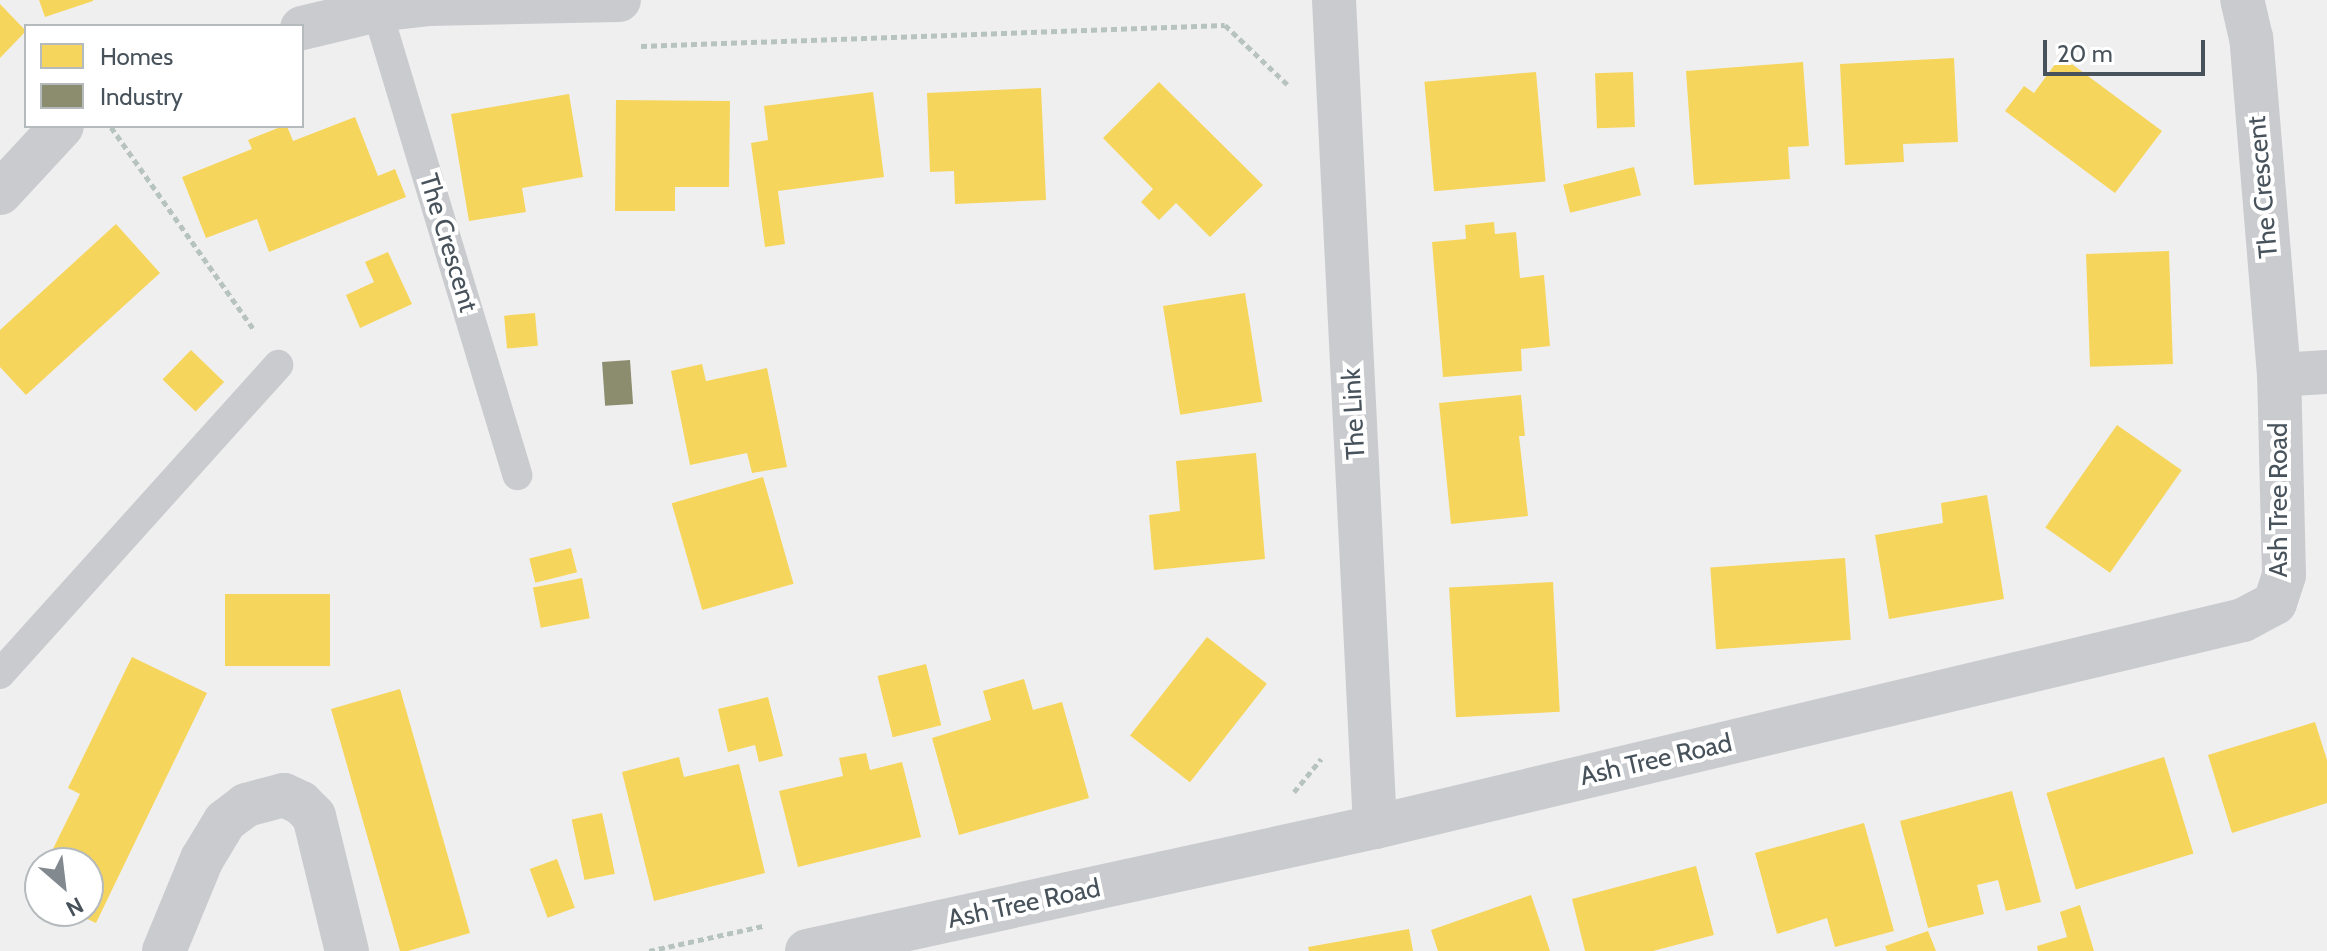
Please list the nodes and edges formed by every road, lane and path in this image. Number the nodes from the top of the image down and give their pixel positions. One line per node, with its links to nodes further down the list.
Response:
1 (619, 0): 4 (street)
2 (1334, 0): 18 (street, The Link)
3 (2242, 0): 13 (street, The Crescent)
4 (377, 10): 5 (street); 14 (lane, The Crescent)
5 (304, 28)
6 (628, 47): 7 (path)
7 (1292, 90)
8 (60, 128): 10 (street)
9 (112, 128): 11 (path)
10 (0, 193)
11 (278, 365): 15 (lane)
12 (2327, 372): 13 (street)
13 (2279, 375): 18 (street, Ash Tree Road)
14 (517, 475)
15 (0, 674)
16 (1329, 750): 17 (path)
17 (1292, 794)
18 (1375, 827): 23 (street, Ash Tree Road)
19 (774, 924): 22 (path)
20 (164, 951): 21 (street)
21 (347, 951)
22 (649, 951)
23 (807, 951)

